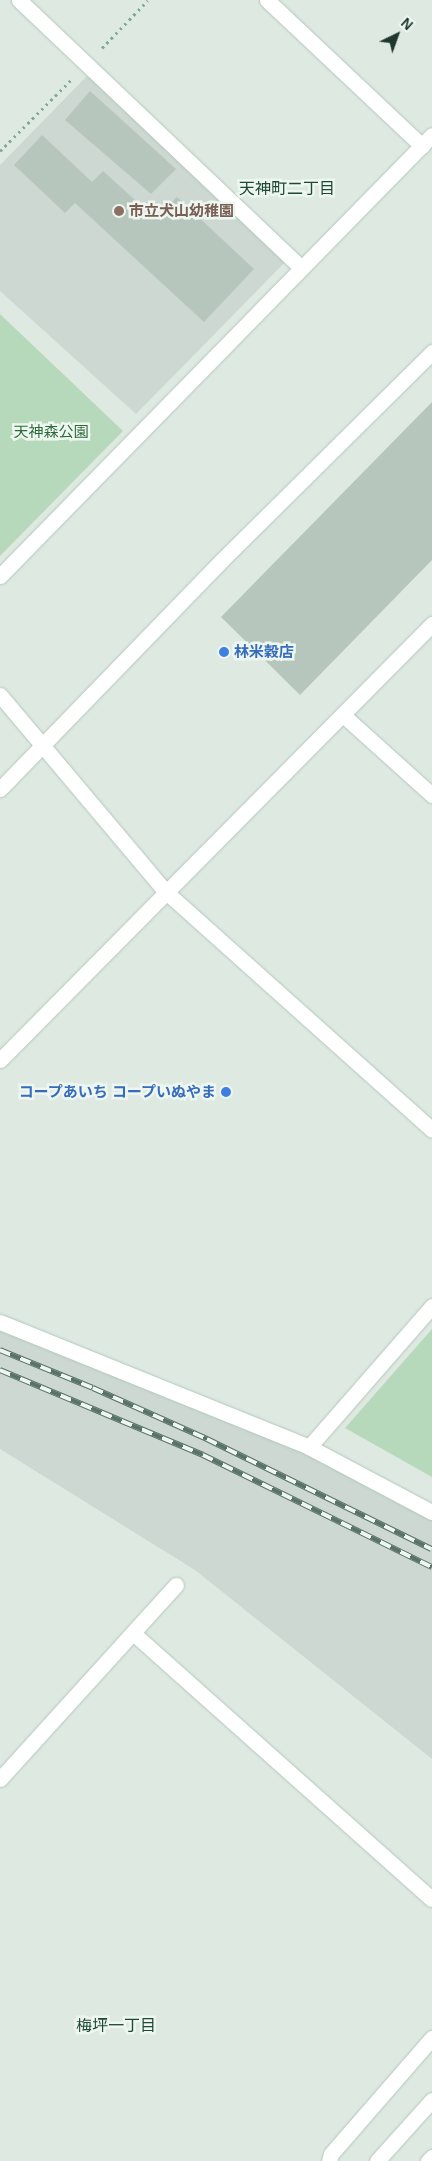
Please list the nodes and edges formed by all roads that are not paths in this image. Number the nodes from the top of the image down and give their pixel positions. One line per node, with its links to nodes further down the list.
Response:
1 (19, 0): 4 (street)
2 (267, 0): 3 (street)
3 (427, 141): 4 (street)
4 (302, 268): 6 (street)
5 (432, 352): 10 (street)
6 (0, 576)
7 (432, 624): 9 (street)
8 (0, 695): 10 (street)
9 (343, 715): 12 (street); 13 (street)
10 (43, 746): 11 (street); 13 (street)
11 (0, 789)
12 (432, 795)
13 (165, 891): 14 (street); 15 (street)
14 (0, 1060)
15 (432, 1130)
16 (432, 1306): 18 (street)
17 (0, 1322): 18 (street)
18 (309, 1447): 19 (street)
19 (432, 1512)
20 (176, 1585): 21 (street)
21 (133, 1632): 22 (street); 23 (street)
22 (0, 1779)
23 (432, 1899)
24 (432, 2038): 27 (street)
25 (432, 2100): 28 (street)
26 (432, 2157): 29 (street)
27 (329, 2161)
28 (377, 2161)
29 (428, 2161)

